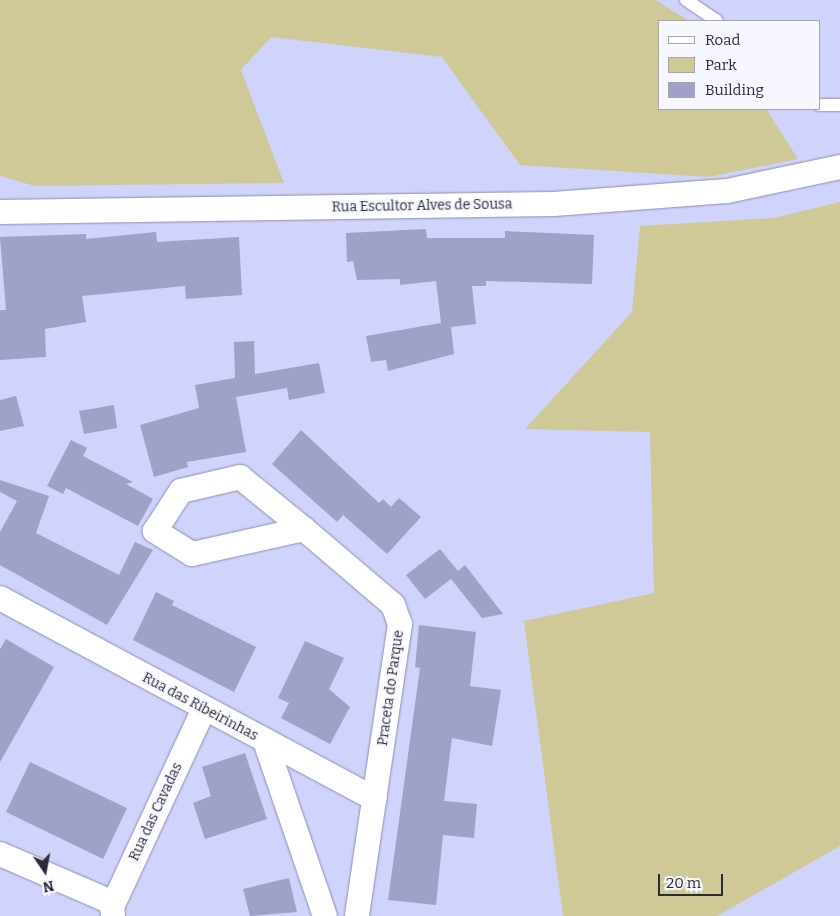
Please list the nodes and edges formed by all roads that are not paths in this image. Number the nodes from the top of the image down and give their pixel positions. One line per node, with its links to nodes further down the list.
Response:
1 (686, 0): 2 (lane)
2 (716, 20)
3 (820, 104): 4 (lane)
4 (840, 105)
5 (840, 167): 6 (street, Rua Escultor Alves de Sousa)
6 (0, 212)
7 (304, 529): 7 (street, Praceta do Parque); 11 (street, Praceta do Parque)
8 (0, 598): 9 (street, Rua das Ribeirinhas)
9 (204, 709): 10 (street, Rua das Ribeirinhas); 13 (street, Rua das Cavadas)
10 (265, 741): 11 (street); 14 (street, Rua das Ribeirinhas)
11 (375, 798): 15 (street, Praceta do Parque)
12 (0, 854): 13 (street)
13 (113, 910)
14 (325, 916)
15 (357, 916)

